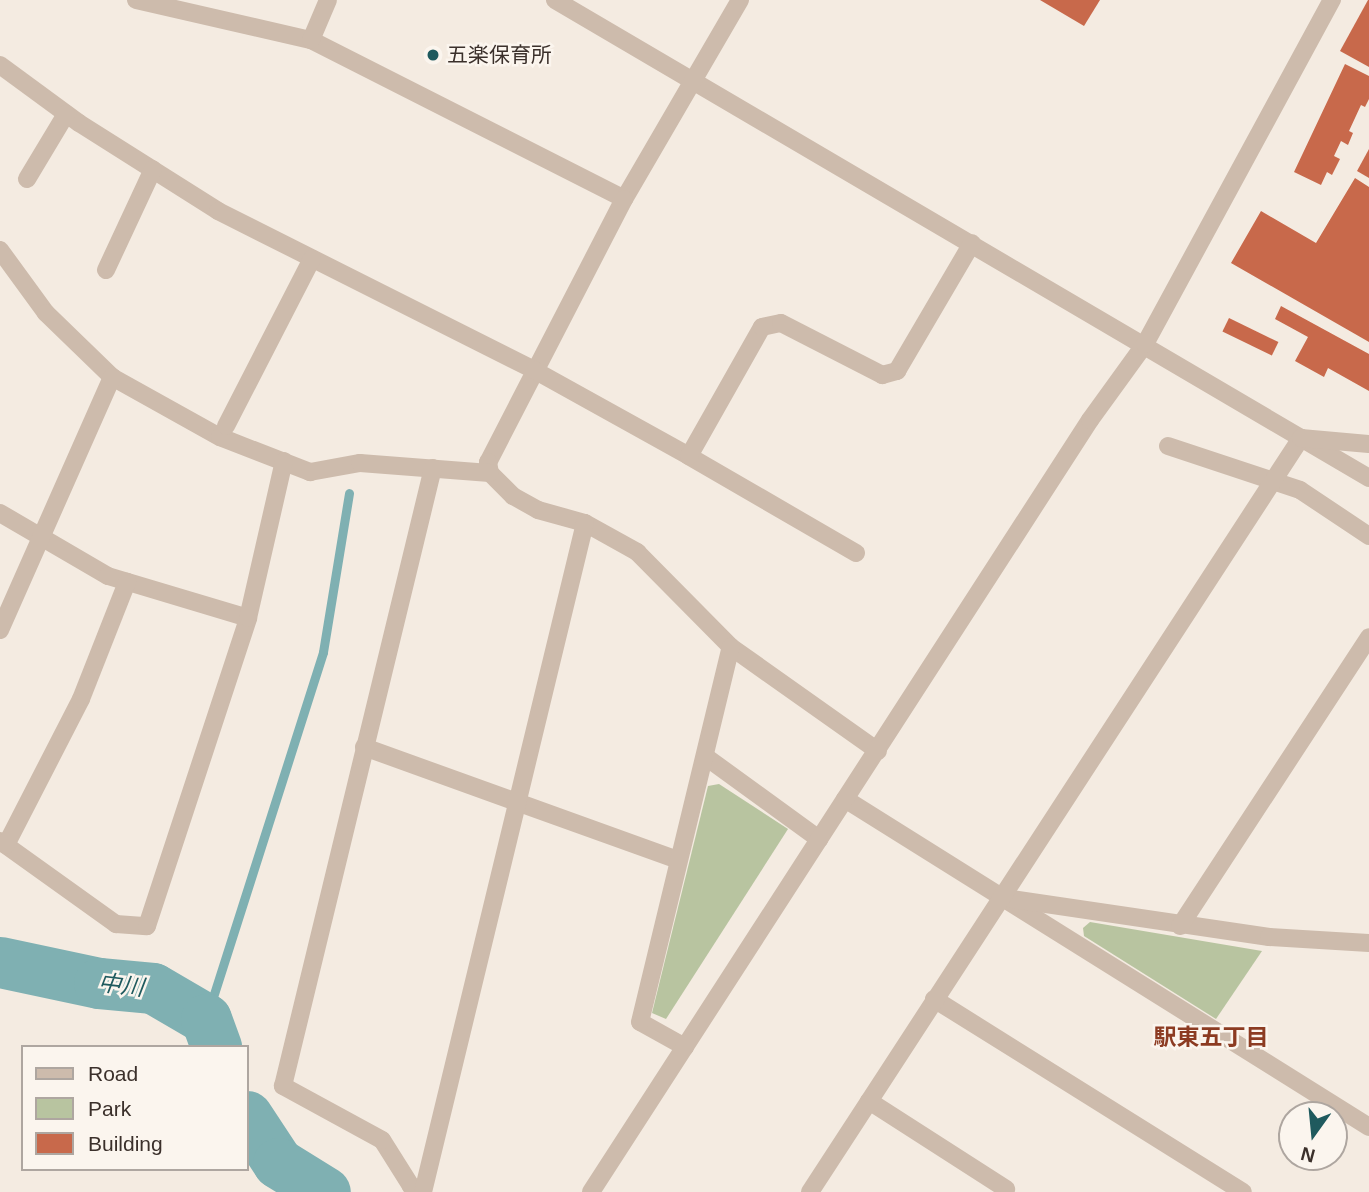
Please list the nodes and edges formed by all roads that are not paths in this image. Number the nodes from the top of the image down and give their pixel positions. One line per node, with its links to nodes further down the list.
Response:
1 (136, 0): 6 (street)
2 (328, 0): 6 (street)
3 (555, 0): 8 (street)
4 (740, 0): 8 (street)
5 (1332, 0): 17 (street)
6 (311, 40): 12 (street)
7 (0, 65): 9 (street)
8 (691, 80): 12 (street); 13 (street)
9 (66, 114): 10 (street); 11 (street)
10 (153, 169): 15 (street); 16 (street)
11 (27, 179)
12 (624, 199): 18 (street)
13 (972, 243): 17 (street); 24 (street)
14 (0, 250): 19 (street)
15 (312, 260): 18 (street); 20 (street)
16 (106, 270)
17 (1145, 344): 21 (street); 41 (street)
18 (534, 370): 24 (street); 27 (street)
19 (112, 377): 25 (street); 32 (street)
20 (226, 426)
21 (1301, 438): 22 (street); 28 (street); 29 (street)
22 (1369, 444)
23 (1168, 446): 29 (street)
24 (689, 456): 34 (street)
25 (284, 461): 26 (street); 36 (street)
26 (433, 468): 27 (street); 40 (street)
27 (490, 472): 31 (street)
28 (1369, 478)
29 (1274, 482): 33 (street); 48 (street)
30 (0, 513): 32 (street)
31 (585, 523): 39 (street); 44 (street)
32 (40, 536): 35 (street); 37 (street)
33 (1369, 536)
34 (856, 553)
35 (127, 582): 36 (street); 46 (street)
36 (248, 618): 46 (street)
37 (0, 630)
38 (1369, 637): 49 (street)
39 (732, 647): 41 (street); 42 (street)
40 (364, 747): 44 (street); 56 (street)
41 (877, 751): 43 (street)
42 (706, 757): 45 (street); 47 (street)
43 (845, 799): 45 (street); 48 (street)
44 (517, 803): 47 (street); 56 (street)
45 (819, 839): 52 (street)
46 (3, 843)
47 (678, 860): 52 (street)
48 (1001, 897): 49 (street); 51 (street); 54 (street)
49 (1180, 926): 50 (street)
50 (1367, 939)
51 (934, 999): 53 (street); 59 (street)
52 (685, 1047): 57 (street)
53 (869, 1101): 55 (street); 58 (street)
54 (1369, 1127)
55 (1007, 1191)
56 (422, 1192)
57 (591, 1192)
58 (810, 1192)
59 (1243, 1192)

